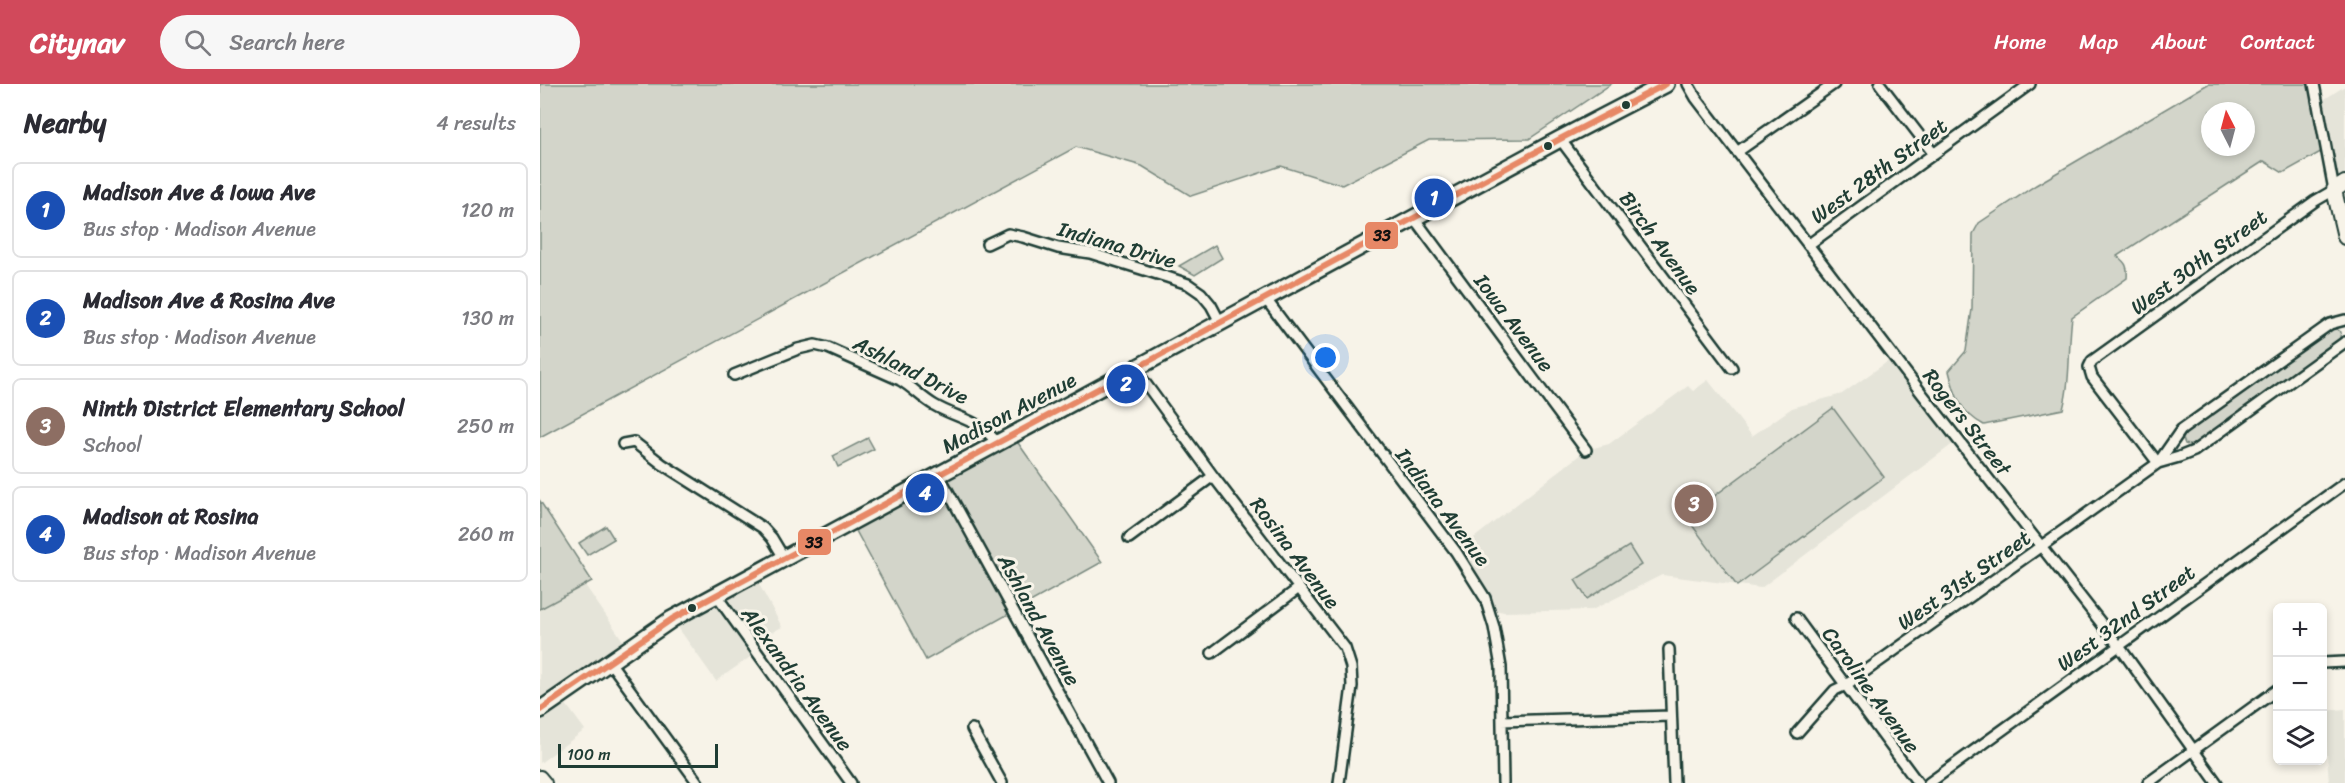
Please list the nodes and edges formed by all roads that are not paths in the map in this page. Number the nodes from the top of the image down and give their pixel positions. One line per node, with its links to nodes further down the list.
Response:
1 (1666, 84): 7 (main road, Madison Avenue)
2 (1688, 84): 8 (street, Rogers Street)
3 (1834, 84): 8 (street)
4 (1880, 84): 9 (street)
5 (2030, 84): 9 (street, West 28th Street)
6 (2314, 84): 10 (street)
7 (1560, 138): 11 (main road, Madison Avenue); 19 (street, Birch Avenue)
8 (1737, 152): 14 (street, Rogers Street)
9 (1933, 153): 14 (street, West 28th Street)
10 (2340, 186): 12 (main road); 25 (street, West 30th Street)
11 (1414, 218): 15 (main road, Madison Avenue); 24 (street, Iowa Avenue)
12 (2345, 237)
13 (987, 244): 17 (street, Indiana Drive)
14 (1808, 245): 30 (street, Rogers Street)
15 (1265, 298): 17 (main road, Madison Avenue); 45 (street, Indiana Avenue)
16 (2345, 320): 25 (street, West 31st Street)
17 (1221, 322): 20 (main road, Madison Avenue)
18 (2345, 342): 25 (street, West 31st Street)
19 (1732, 368)
20 (1135, 369): 22 (main road, Madison Avenue); 27 (street, Rosina Avenue)
21 (734, 375): 22 (street, Ashland Drive)
22 (998, 443): 26 (main road, Madison Avenue)
23 (622, 444): 31 (street)
24 (1586, 450)
25 (2158, 463): 30 (street, West 31st Street)
26 (939, 475): 31 (main road, Madison Avenue); 54 (street, Ashland Avenue)
27 (1213, 476): 29 (street); 32 (street, Rosina Avenue)
28 (2345, 483): 35 (street, West 32nd Street)
29 (1129, 538)
30 (2041, 547): 35 (street, Rogers Street); 41 (street, West 31st Street)
31 (784, 558): 33 (main road, Madison Avenue)
32 (1299, 588): 37 (street); 55 (street, Rosina Avenue)
33 (716, 595): 38 (main road, Madison Avenue); 52 (street, Alexandria Avenue)
34 (1796, 618): 41 (street, Caroline Avenue)
35 (2119, 646): 48 (street, Rogers Street); 59 (street, West 32nd Street)
36 (1669, 649): 44 (street)
37 (1212, 653)
38 (609, 661): 43 (main road, Madison Avenue); 51 (street)
39 (2345, 662): 40 (street)
40 (2327, 663)
41 (1846, 685): 47 (street, West 31st Street); 58 (street, Caroline Avenue)
42 (2273, 692): 48 (street)
43 (540, 710)
44 (1671, 716): 45 (street); 57 (street)
45 (1502, 721): 56 (street, Indiana Avenue)
46 (972, 729): 53 (street)
47 (1797, 734)
48 (2194, 750): 60 (street); 61 (street, Rogers Street)
49 (540, 777): 50 (street)
50 (545, 783)
51 (698, 783)
52 (851, 783)
53 (1002, 783)
54 (1108, 783)
55 (1339, 783)
56 (1503, 783)
57 (1674, 783)
58 (1918, 783)
59 (1929, 783)
60 (2148, 783)
61 (2217, 783)

